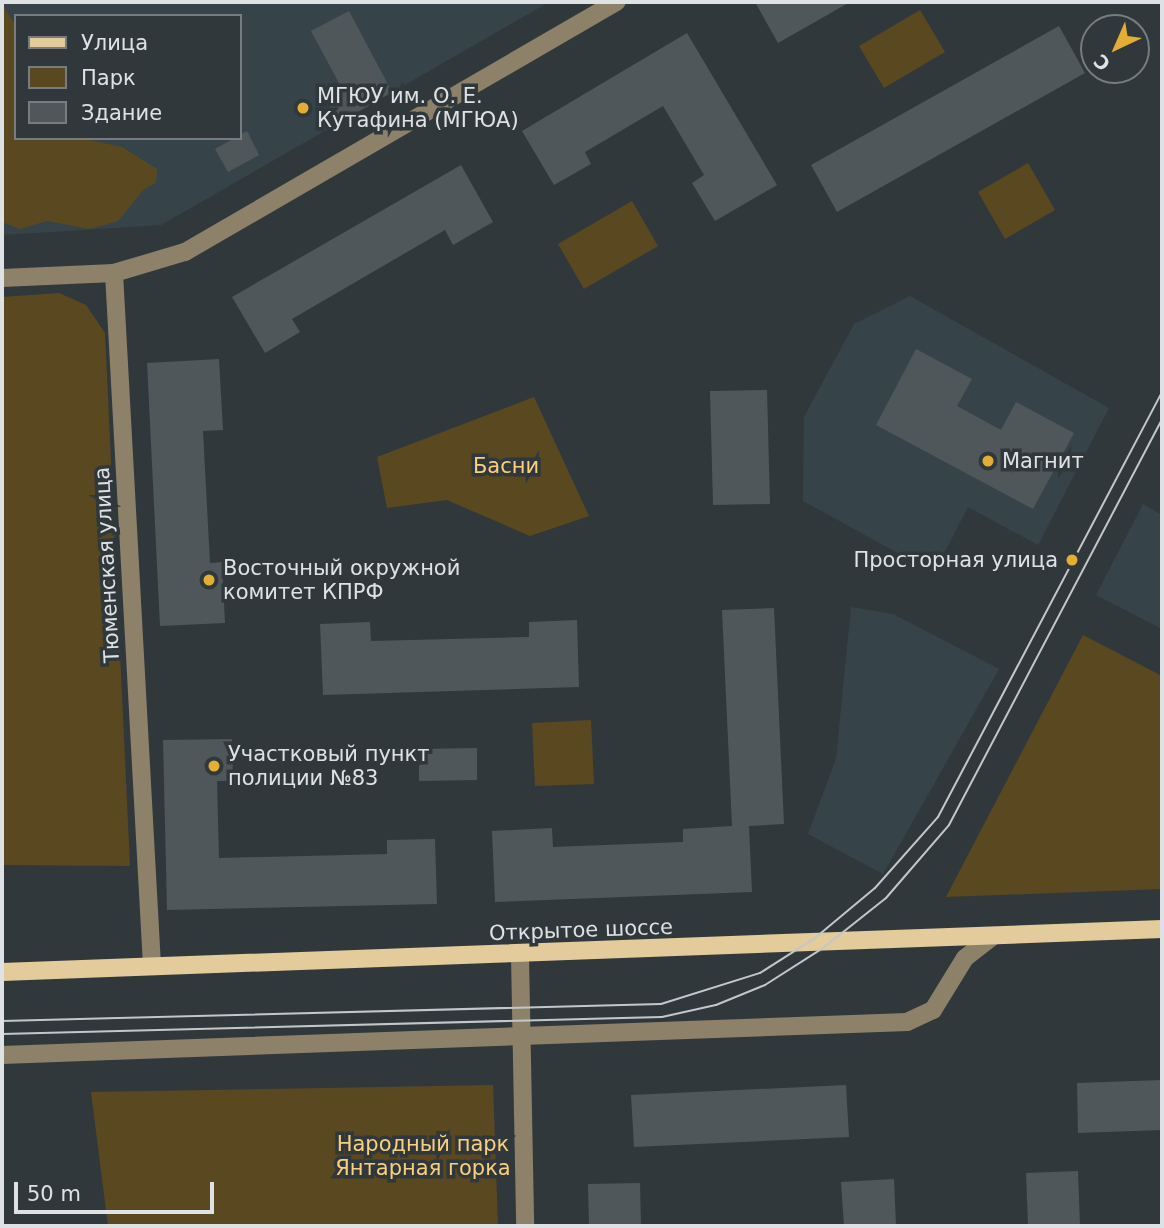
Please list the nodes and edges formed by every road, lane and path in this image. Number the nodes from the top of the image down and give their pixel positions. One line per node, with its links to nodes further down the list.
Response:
1 (617, 2): 2 (street)
2 (114, 273): 3 (street); 7 (street, Тюменская улица)
3 (2, 278)
4 (1162, 929): 5 (main road, Открытое шоссе)
5 (993, 936): 6 (main road, Открытое шоссе); 9 (street)
6 (520, 956): 7 (main road, Открытое шоссе); 9 (street)
7 (152, 966): 8 (main road, Открытое шоссе)
8 (2, 972)
9 (524, 1038): 10 (street); 11 (street)
10 (2, 1055)
11 (525, 1226)

